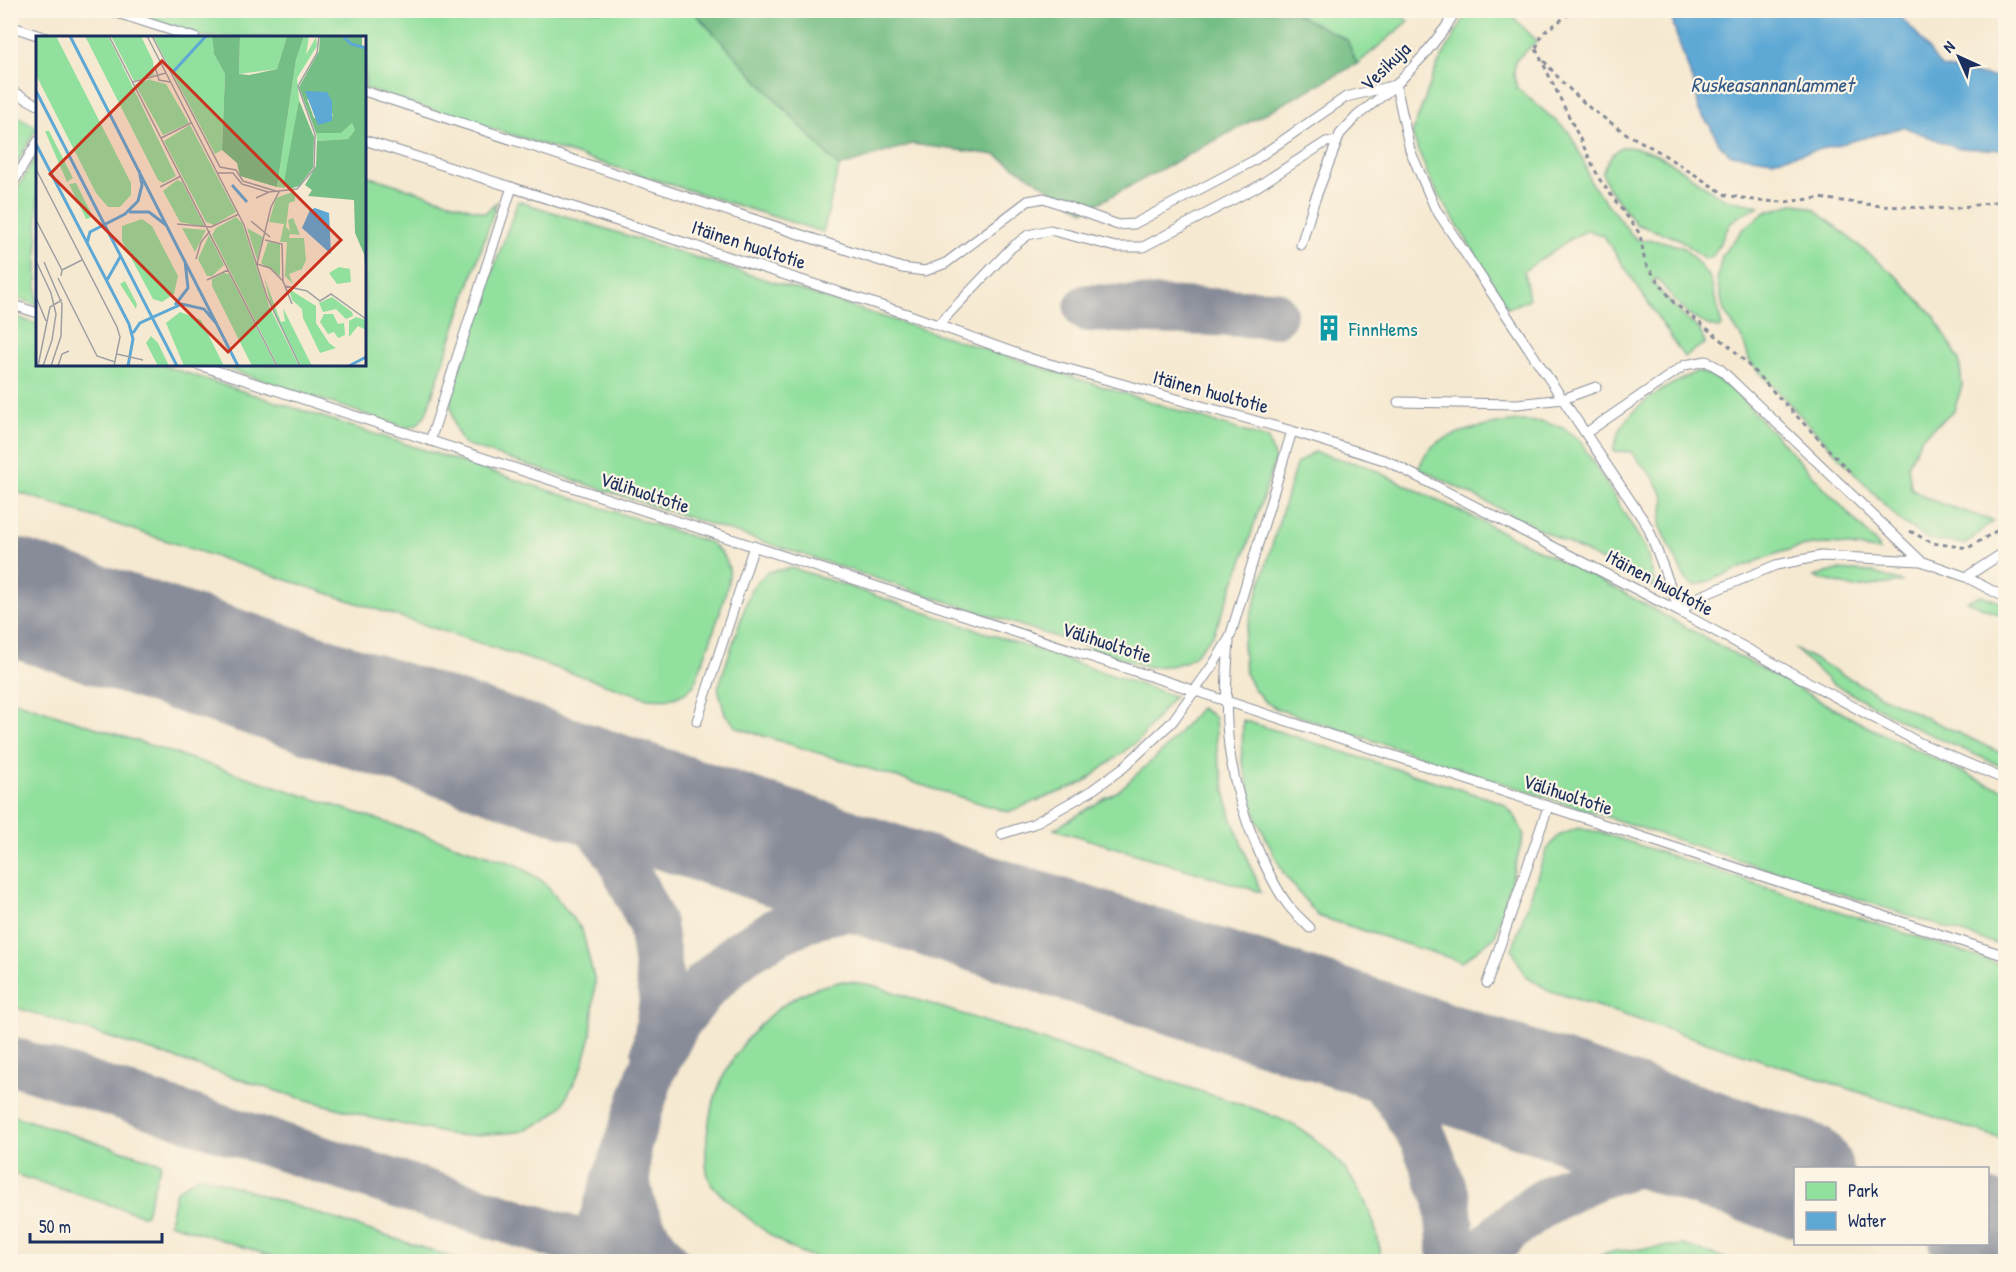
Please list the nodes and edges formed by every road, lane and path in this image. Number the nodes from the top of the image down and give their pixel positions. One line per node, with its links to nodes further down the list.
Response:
1 (108, 10): 6 (lane)
2 (1456, 10): 8 (lane, Vesikuja)
3 (1575, 10): 7 (path)
4 (12, 29): 5 (lane)
5 (38, 36)
6 (189, 36)
7 (1536, 48): 17 (path); 29 (path)
8 (1396, 85): 10 (lane); 13 (lane, Vesikuja); 24 (lane)
9 (10, 90): 11 (lane)
10 (366, 92)
11 (36, 104)
12 (366, 141): 15 (lane, Itäinen huoltotie)
13 (1337, 141): 18 (lane); 21 (lane)
14 (36, 144): 16 (lane)
15 (512, 187): 21 (lane, Itäinen huoltotie); 28 (lane)
16 (10, 188)
17 (2006, 200)
18 (1301, 245)
19 (10, 304): 20 (lane)
20 (36, 312)
21 (938, 325): 26 (lane, Itäinen huoltotie)
22 (202, 366): 28 (lane, Välihuoltotie)
23 (1596, 387): 24 (lane)
24 (1563, 399): 25 (lane); 27 (lane)
25 (1398, 402)
26 (1292, 431): 37 (lane, Itäinen huoltotie); 38 (lane)
27 (1586, 433): 34 (lane); 37 (lane)
28 (430, 441): 32 (lane, Välihuoltotie)
29 (1852, 475)
30 (2006, 525): 31 (path)
31 (1908, 530)
32 (754, 546): 39 (lane, Välihuoltotie); 41 (lane)
33 (2006, 551): 35 (lane)
34 (1921, 561): 35 (lane); 37 (lane)
35 (1966, 578): 36 (lane)
36 (2006, 598)
37 (1680, 612): 42 (lane, Itäinen huoltotie)
38 (1230, 637): 39 (lane); 40 (lane)
39 (1195, 690): 40 (lane, Välihuoltotie); 44 (lane)
40 (1227, 700): 43 (lane, Välihuoltotie); 45 (lane)
41 (697, 721)
42 (2006, 780)
43 (1548, 807): 46 (lane, Välihuoltotie); 47 (lane)
44 (1002, 834)
45 (1310, 928)
46 (2006, 956)
47 (1487, 982)

